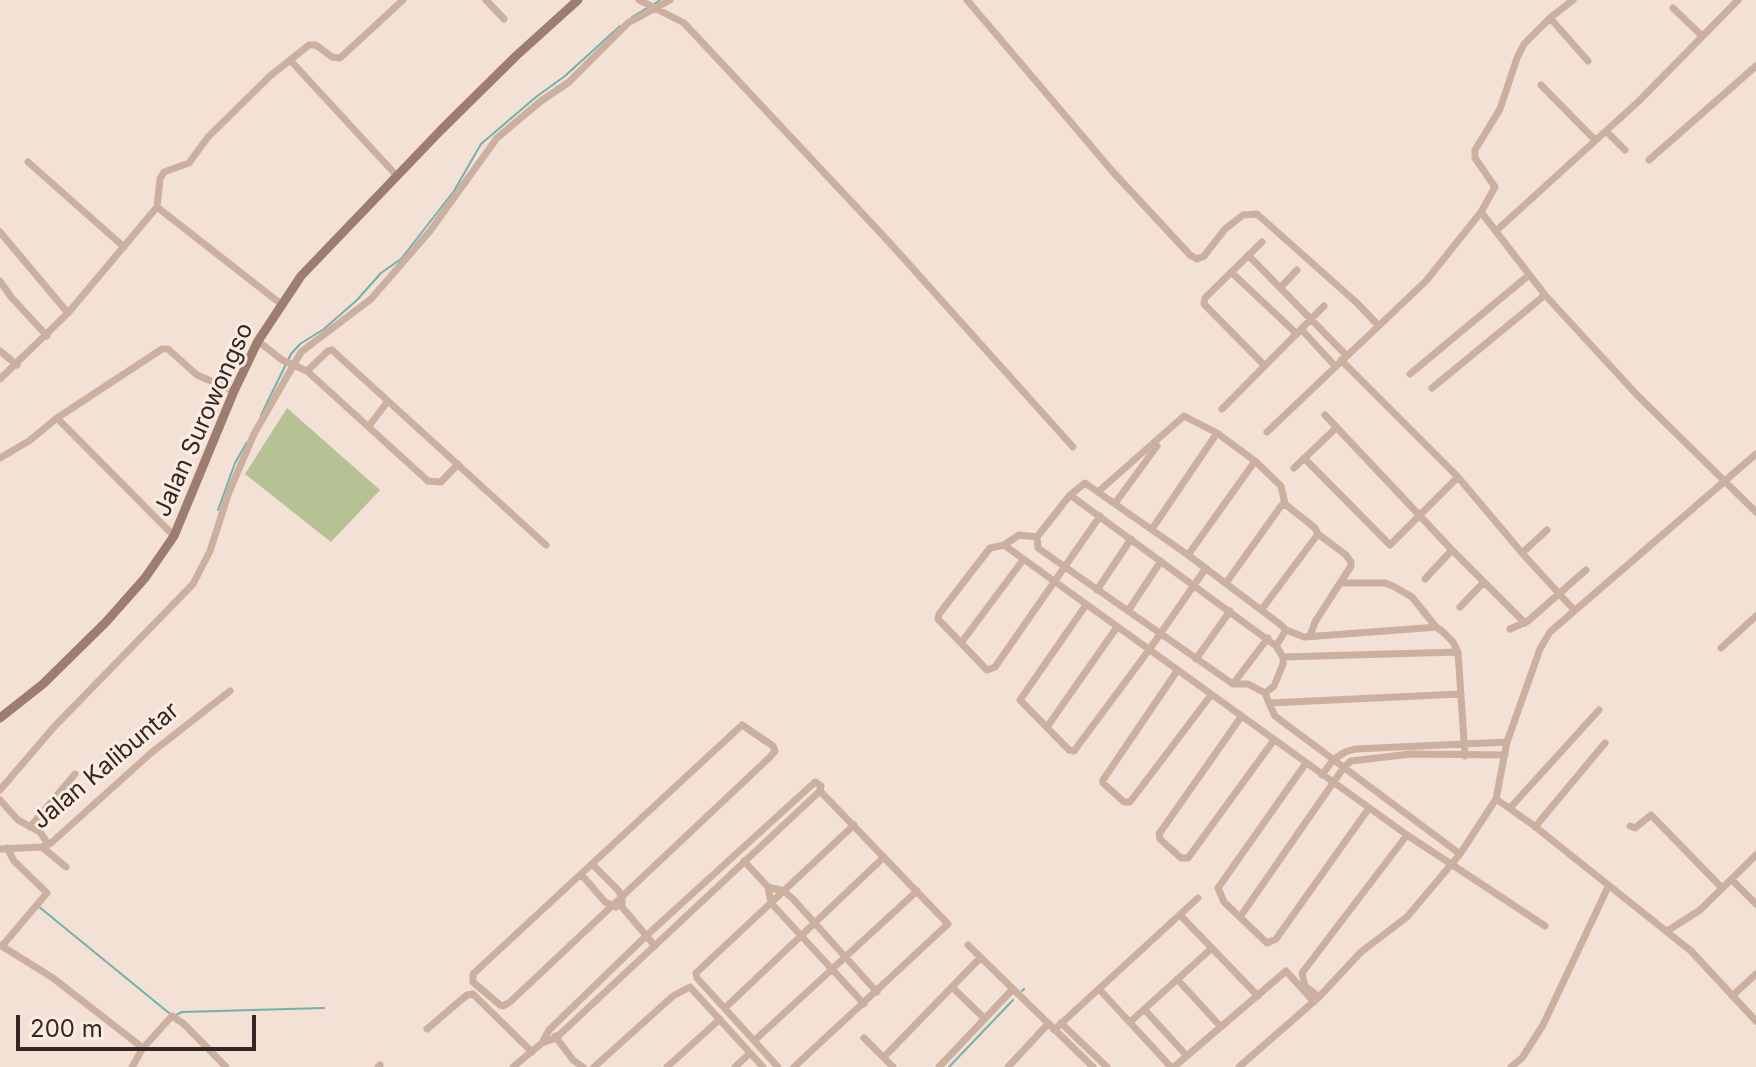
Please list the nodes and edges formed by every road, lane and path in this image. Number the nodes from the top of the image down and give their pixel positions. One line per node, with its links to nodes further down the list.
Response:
1 (403, 0): 15 (street)
2 (486, 0): 13 (street)
3 (578, 0): 24 (street, Jalan Surowongso)
4 (670, 0): 9 (street)
5 (967, 0): 42 (street)
6 (1573, 0): 12 (street)
7 (1721, 0): 11 (street)
8 (1738, 0): 11 (street)
9 (647, 5): 48 (street); 65 (street)
10 (1673, 8): 14 (street)
11 (1729, 9): 14 (street)
12 (1550, 18): 16 (street); 26 (street)
13 (504, 19)
14 (1702, 36): 19 (street)
15 (290, 60): 24 (street); 25 (street)
16 (1588, 61)
17 (1756, 66): 22 (street)
18 (1541, 85): 20 (street)
19 (1606, 131): 20 (street); 21 (street)
20 (1595, 140): 27 (street)
21 (1625, 150)
22 (1649, 160)
23 (28, 162): 30 (street)
24 (396, 175): 38 (street, Jalan Surowongso)
25 (157, 207): 30 (street); 38 (street)
26 (1481, 212): 27 (street); 42 (street)
27 (1497, 230): 34 (street)
28 (0, 232): 40 (street)
29 (1262, 242): 31 (street)
30 (124, 247): 40 (street)
31 (1248, 255): 33 (street); 36 (street)
32 (1297, 270): 36 (street)
33 (1231, 272): 43 (street); 50 (street)
34 (1529, 275): 37 (street); 52 (street)
35 (0, 281): 44 (street)
36 (1280, 288): 41 (street)
37 (1545, 295): 54 (street); 73 (street)
38 (281, 304): 45 (street, Jalan Surowongso)
39 (1324, 306): 41 (street)
40 (68, 313): 44 (street)
41 (1311, 320): 43 (street); 47 (street)
42 (1378, 325): 47 (street)
43 (1299, 332): 47 (street); 50 (street)
44 (47, 336): 49 (street)
45 (258, 341): 48 (street); 55 (street, Jalan Surowongso)
46 (0, 351): 49 (street)
47 (1340, 360): 62 (street); 72 (street)
48 (288, 364): 51 (street); 150 (street)
49 (17, 365): 53 (street)
50 (1265, 366): 57 (street)
51 (307, 371): 56 (street); 60 (street)
52 (1410, 374)
53 (0, 379)
54 (1432, 388)
55 (234, 391): 59 (street); 84 (street, Jalan Surowongso)
56 (388, 401): 60 (street); 70 (street)
57 (1222, 409)
58 (1325, 415): 61 (street)
59 (57, 418): 67 (street); 84 (street)
60 (369, 426): 70 (street)
61 (1336, 428): 68 (street); 79 (street)
62 (1267, 432)
63 (1217, 433): 64 (street); 69 (street); 81 (street)
64 (1166, 435): 74 (street); 76 (street)
65 (1073, 447)
66 (1756, 454): 73 (street)
67 (0, 458)
68 (1304, 458): 71 (street); 79 (street)
69 (1255, 461): 77 (street); 91 (street)
70 (458, 464): 87 (street)
71 (1294, 468)
72 (1458, 477): 79 (street); 90 (street)
73 (1726, 483): 78 (street); 108 (street)
74 (1099, 491): 75 (street); 76 (street)
75 (1070, 495): 80 (street); 85 (street)
76 (1116, 502): 81 (street)
77 (1285, 504): 83 (street); 100 (street)
78 (1756, 512)
79 (1421, 514): 89 (street)
80 (1100, 516): 86 (street); 94 (street)
81 (1152, 529): 91 (street)
82 (1547, 530): 90 (street)
83 (1318, 534): 101 (street); 107 (street)
84 (174, 536): 136 (street, Jalan Surowongso)
85 (1037, 537): 88 (street); 94 (street)
86 (1131, 539): 93 (street); 103 (street)
87 (546, 545)
88 (1004, 545): 92 (street); 120 (street)
89 (1452, 550): 97 (street); 98 (street)
90 (1522, 553): 104 (street)
91 (1188, 555): 95 (street)
92 (1023, 560): 99 (street); 120 (street)
93 (1161, 561): 102 (street); 109 (street)
94 (1065, 567): 99 (street); 103 (street)
95 (1206, 568): 100 (street); 102 (street)
96 (1586, 570): 104 (street)
97 (1425, 579)
98 (1484, 582): 106 (street); 112 (street)
99 (1055, 583): 105 (street); 120 (street)
100 (1226, 583): 107 (street)
101 (1340, 583): 114 (street); 118 (street)
102 (1193, 585): 110 (street); 117 (street)
103 (1097, 590): 109 (street)
104 (1557, 593): 108 (street); 112 (street)
105 (1086, 605): 113 (street); 137 (street)
106 (1460, 607)
107 (1262, 609): 116 (street)
108 (1574, 610): 139 (street)
109 (1128, 611): 117 (street)
110 (1230, 611): 119 (street); 126 (street)
111 (1756, 616): 122 (street)
112 (1525, 623): 115 (street)
113 (1117, 627): 123 (street); 137 (street)
114 (1436, 627): 118 (street); 124 (street)
115 (1510, 629)
116 (1286, 630): 118 (street); 121 (street)
117 (1160, 633): 123 (street); 126 (street)
118 (1310, 636)
119 (1268, 638): 121 (street); 128 (street)
120 (961, 643)
121 (1276, 646): 125 (street)
122 (1721, 648)
123 (1149, 650): 127 (street); 137 (street)
124 (1458, 652): 125 (street); 131 (street)
125 (1283, 657): 130 (street)
126 (1196, 659): 128 (street)
127 (1177, 671): 132 (street); 132 (street)
128 (1233, 684): 130 (street)
129 (230, 691): 161 (street, Jalan Kalibuntar)
130 (1265, 693): 133 (street)
131 (1460, 694): 133 (street); 140 (street)
132 (1211, 695): 135 (street)
133 (1269, 703): 144 (street)
134 (1599, 710): 155 (street)
135 (1241, 717): 138 (street); 138 (street)
136 (0, 718)
137 (1047, 727)
138 (1274, 740): 145 (street)
139 (1507, 742): 140 (street); 142 (street)
140 (1465, 743): 143 (street); 144 (street)
141 (1605, 743): 159 (street)
142 (1505, 755): 143 (street); 152 (street)
143 (1465, 756): 146 (street)
144 (1333, 760): 146 (street); 148 (street)
145 (1306, 763): 148 (street); 185 (street)
146 (1344, 767): 149 (street); 164 (street)
147 (75, 774): 158 (street)
148 (1322, 775): 149 (street)
149 (1334, 783): 154 (street); 185 (street)
150 (0, 790)
151 (820, 791): 156 (street); 163 (street); 167 (street)
152 (1496, 799): 155 (street); 164 (street)
153 (0, 800): 158 (street)
154 (1369, 808): 160 (street); 185 (street)
155 (1510, 808): 159 (street)
156 (854, 825): 166 (street); 176 (street)
157 (1630, 826): 175 (street)
158 (30, 827): 161 (street)
159 (1535, 827): 174 (street)
160 (1407, 835): 169 (street); 206 (street)
161 (44, 840): 162 (street, Jalan Kalibuntar); 170 (street)
162 (3, 848): 192 (street)
163 (737, 853): 167 (street); 189 (street)
164 (1460, 854): 169 (street)
165 (1756, 855): 172 (street)
166 (884, 857): 177 (street); 186 (street)
167 (745, 863): 173 (street); 193 (street)
168 (592, 864): 171 (street); 178 (street); 178 (street)
169 (1451, 864): 187 (street); 206 (street)
170 (66, 867)
171 (581, 874): 182 (street); 182 (street)
172 (1732, 880): 175 (street); 181 (street)
173 (768, 887): 176 (street); 180 (street)
174 (1608, 887): 188 (street); 248 (street)
175 (1722, 888): 188 (street)
176 (784, 891): 180 (street); 186 (street)
177 (917, 891): 195 (street); 203 (street)
178 (622, 897): 182 (street); 183 (street)
179 (1198, 898): 184 (street)
180 (771, 903): 190 (street); 208 (street)
181 (1756, 904)
182 (612, 906): 183 (street)
183 (622, 907): 189 (street)
184 (1180, 915): 194 (street); 201 (street)
185 (1240, 917)
186 (815, 924): 190 (street); 195 (street)
187 (1545, 926)
188 (1667, 931): 205 (street)
189 (646, 936): 193 (street); 218 (street)
190 (801, 937): 197 (street); 208 (street)
191 (968, 945): 196 (street)
192 (1, 946): 223 (street)
193 (655, 946): 219 (street)
194 (1212, 948): 199 (street); 204 (street)
195 (846, 958): 197 (street); 203 (street)
196 (980, 958): 200 (street); 202 (street)
197 (831, 970): 207 (street); 221 (street)
198 (1756, 974): 205 (street)
199 (1177, 979): 209 (street); 216 (street)
200 (952, 987): 211 (street); 228 (street)
201 (1099, 989): 213 (street); 214 (street)
202 (1012, 990): 211 (street); 215 (street)
203 (877, 992): 207 (street)
204 (1258, 996): 206 (street); 216 (street)
205 (1732, 996): 212 (street)
206 (1316, 1000): 247 (street)
207 (864, 1004): 227 (street)
208 (726, 1007): 221 (street)
209 (1144, 1009): 213 (street); 226 (street)
210 (720, 1019): 225 (street); 235 (street); 236 (street)
211 (985, 1019): 243 (street)
212 (1756, 1021)
213 (1130, 1022): 246 (street)
214 (1061, 1023): 215 (street); 245 (street)
215 (1051, 1027): 230 (street); 244 (street)
216 (1221, 1027): 226 (street)
217 (427, 1029): 224 (street)
218 (549, 1030): 219 (street); 222 (street)
219 (556, 1038): 222 (street); 229 (street)
220 (864, 1038): 228 (street)
221 (755, 1040): 239 (street)
222 (542, 1043): 224 (street)
223 (143, 1048): 231 (street); 232 (street)
224 (532, 1052): 233 (street)
225 (750, 1053): 237 (street); 238 (street)
226 (1187, 1056): 246 (street)
227 (805, 1057): 240 (street); 241 (street)
228 (884, 1057): 242 (street)
229 (574, 1063): 234 (street)
230 (1012, 1065)
231 (132, 1067)
232 (226, 1067)
233 (513, 1067)
234 (583, 1067)
235 (594, 1067)
236 (667, 1067)
237 (735, 1067)
238 (763, 1067)
239 (778, 1067)
240 (794, 1067)
241 (806, 1067)
242 (893, 1067)
243 (939, 1067)
244 (1093, 1067)
245 (1107, 1067)
246 (1172, 1067)
247 (1239, 1067)
248 (1511, 1067)

